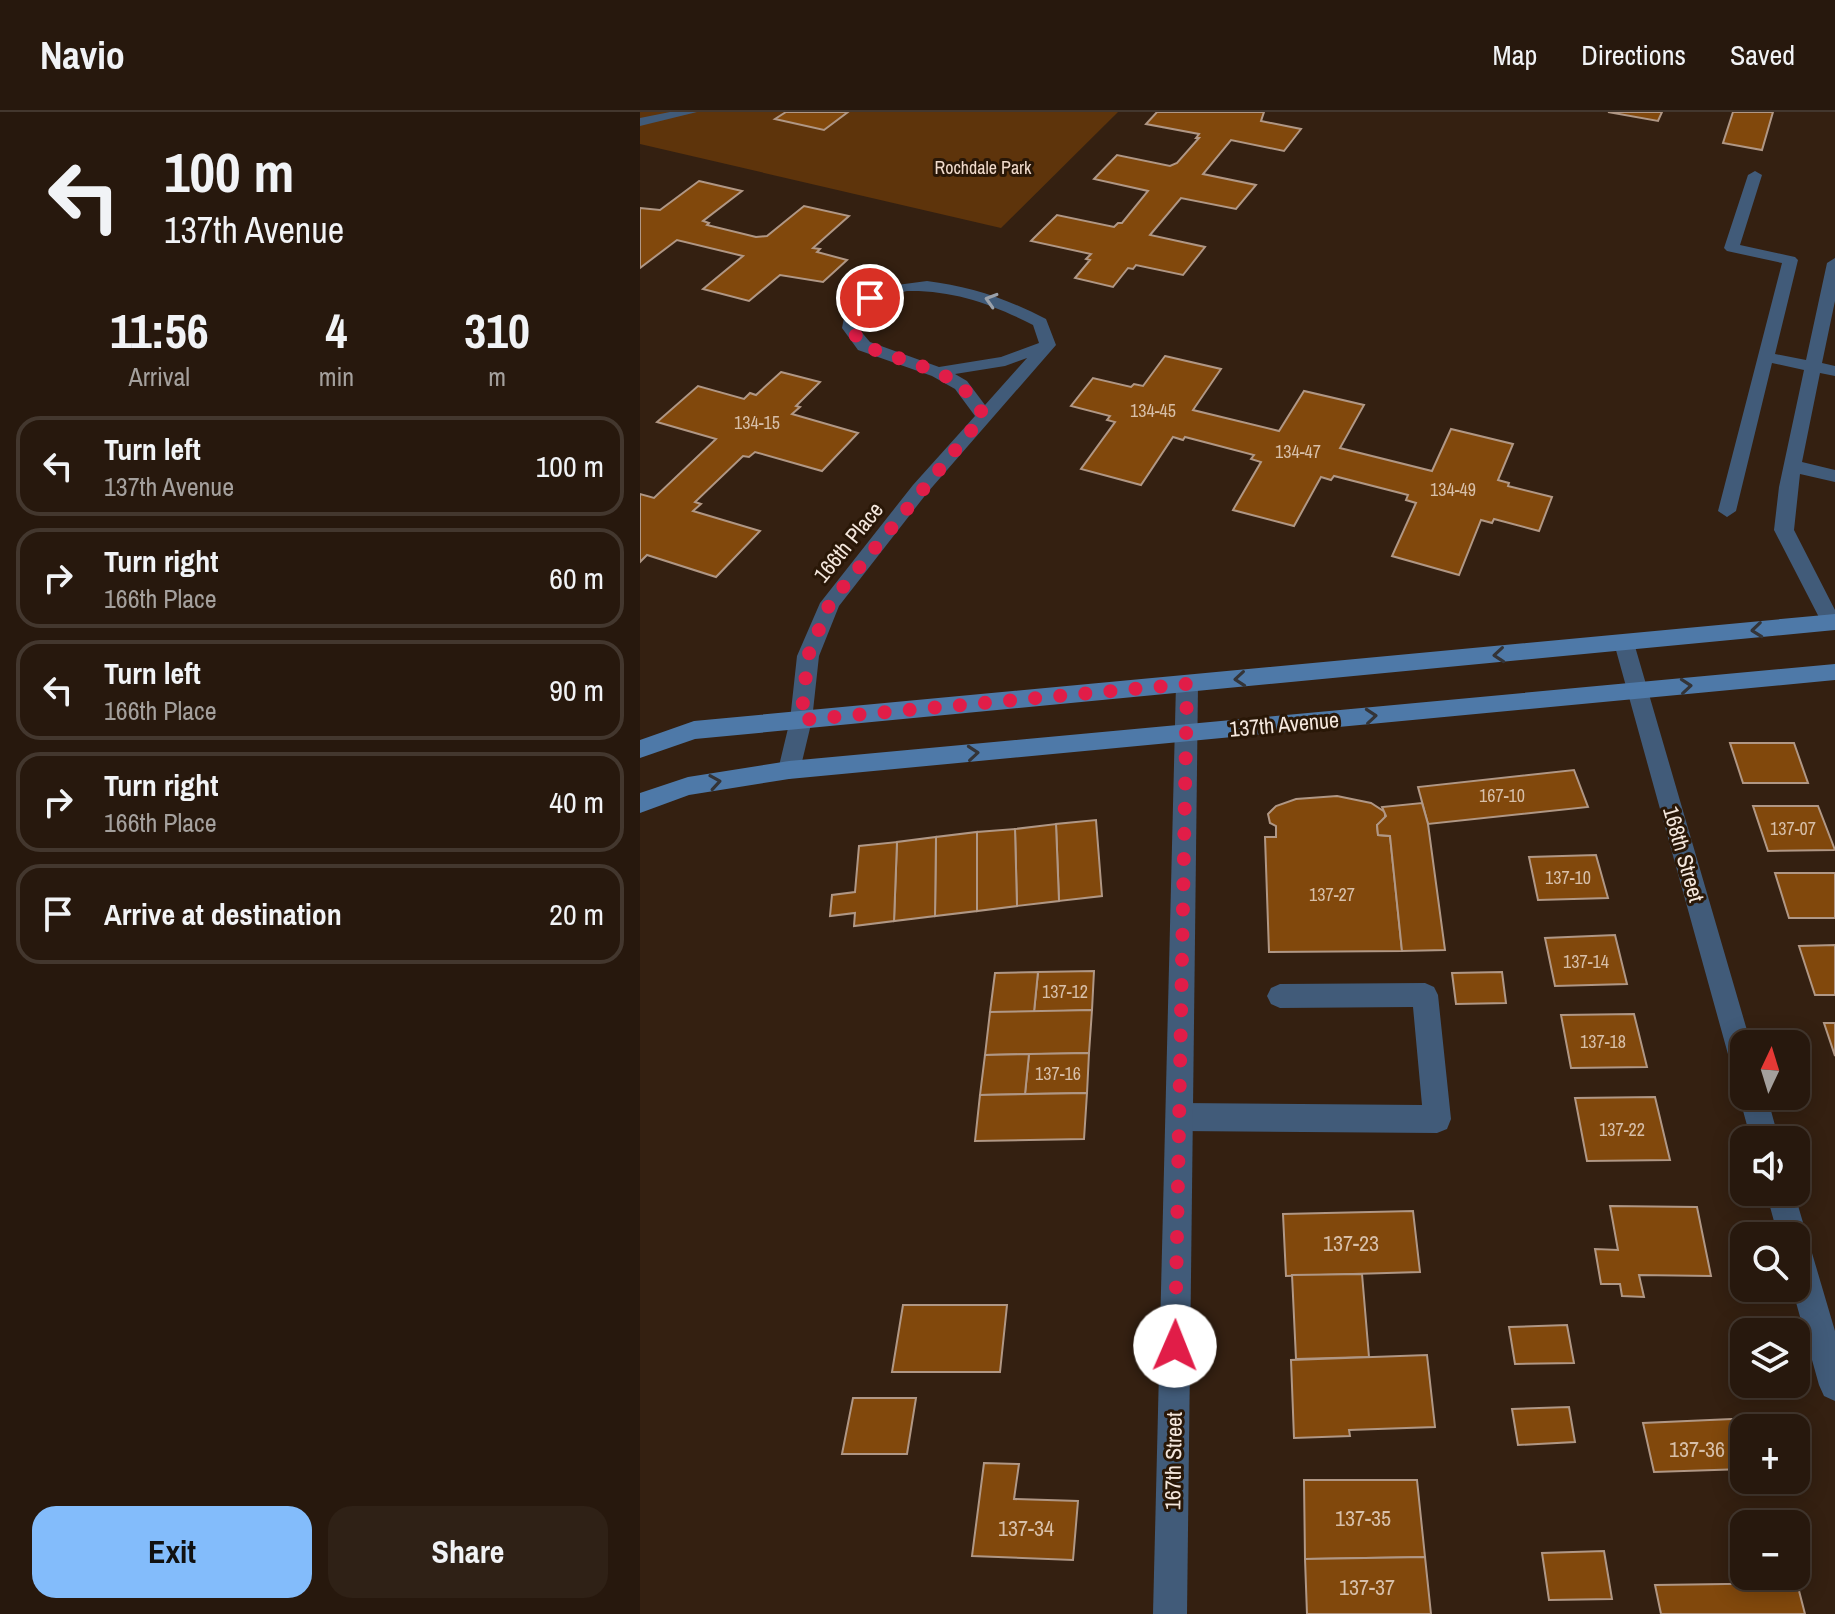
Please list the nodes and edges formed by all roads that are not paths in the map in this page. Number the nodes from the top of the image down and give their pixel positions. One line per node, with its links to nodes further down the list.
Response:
1 (690, 112): 2 (street)
2 (640, 122)
3 (1755, 175): 6 (street)
4 (1835, 263): 7 (street)
5 (1048, 345): 9 (street); 9 (street, one-way to 9); 10 (street, 166th Place)
6 (1766, 357): 7 (street); 13 (street)
7 (1813, 366): 8 (street); 11 (street)
8 (1835, 371)
9 (938, 372): 10 (street)
10 (984, 415): 19 (street, 166th Place)
11 (1792, 466): 12 (street); 14 (street)
12 (1835, 476)
13 (1727, 511)
14 (1833, 622): 15 (street, one-way to 15)
15 (1624, 643): 17 (street, one-way to 17); 18 (street, 168th Street)
16 (1835, 672): 18 (street, 137th Avenue, one-way to 16)
17 (1187, 684): 19 (street); 20 (street, 167th Street)
18 (1638, 691): 20 (street, 137th Avenue, one-way to 18); 25 (street, 168th Street)
19 (801, 720): 21 (street); 22 (street, 166th Place)
20 (1187, 733): 22 (street, 137th Avenue, one-way to 20); 26 (street, 167th Street)
21 (640, 749)
22 (789, 770): 23 (street, 137th Avenue, one-way to 22)
23 (640, 803)
24 (1280, 996): 26 (street)
25 (1734, 1030)
26 (1180, 1117): 29 (street, 167th Street)
27 (1810, 1297): 28 (street)
28 (1835, 1385)
29 (1170, 1614)

